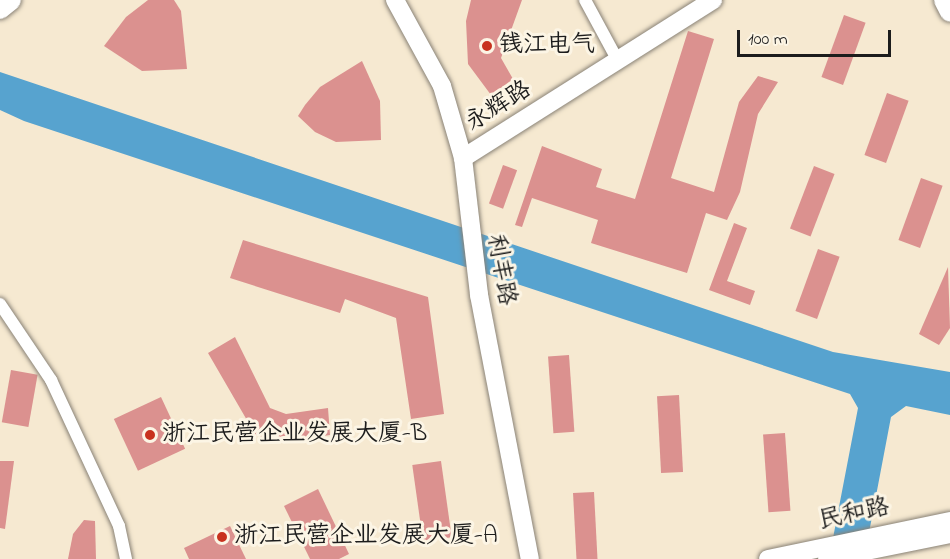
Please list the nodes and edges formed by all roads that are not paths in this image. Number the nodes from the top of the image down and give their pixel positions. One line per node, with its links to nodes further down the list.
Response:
1 (11, 0): 6 (main road)
2 (395, 0): 9 (street, 利丰路)
3 (585, 0): 8 (street)
4 (713, 0): 8 (street, 永辉路)
5 (944, 0): 7 (main road)
6 (0, 9)
7 (950, 12)
8 (618, 61): 9 (street, 永辉路)
9 (463, 158): 14 (street, 利丰路)
10 (0, 304): 13 (street)
11 (950, 520): 15 (street, 民和路)
12 (950, 534): 16 (street, 民和路)
13 (126, 559)
14 (530, 559)
15 (768, 559)
16 (827, 559)

